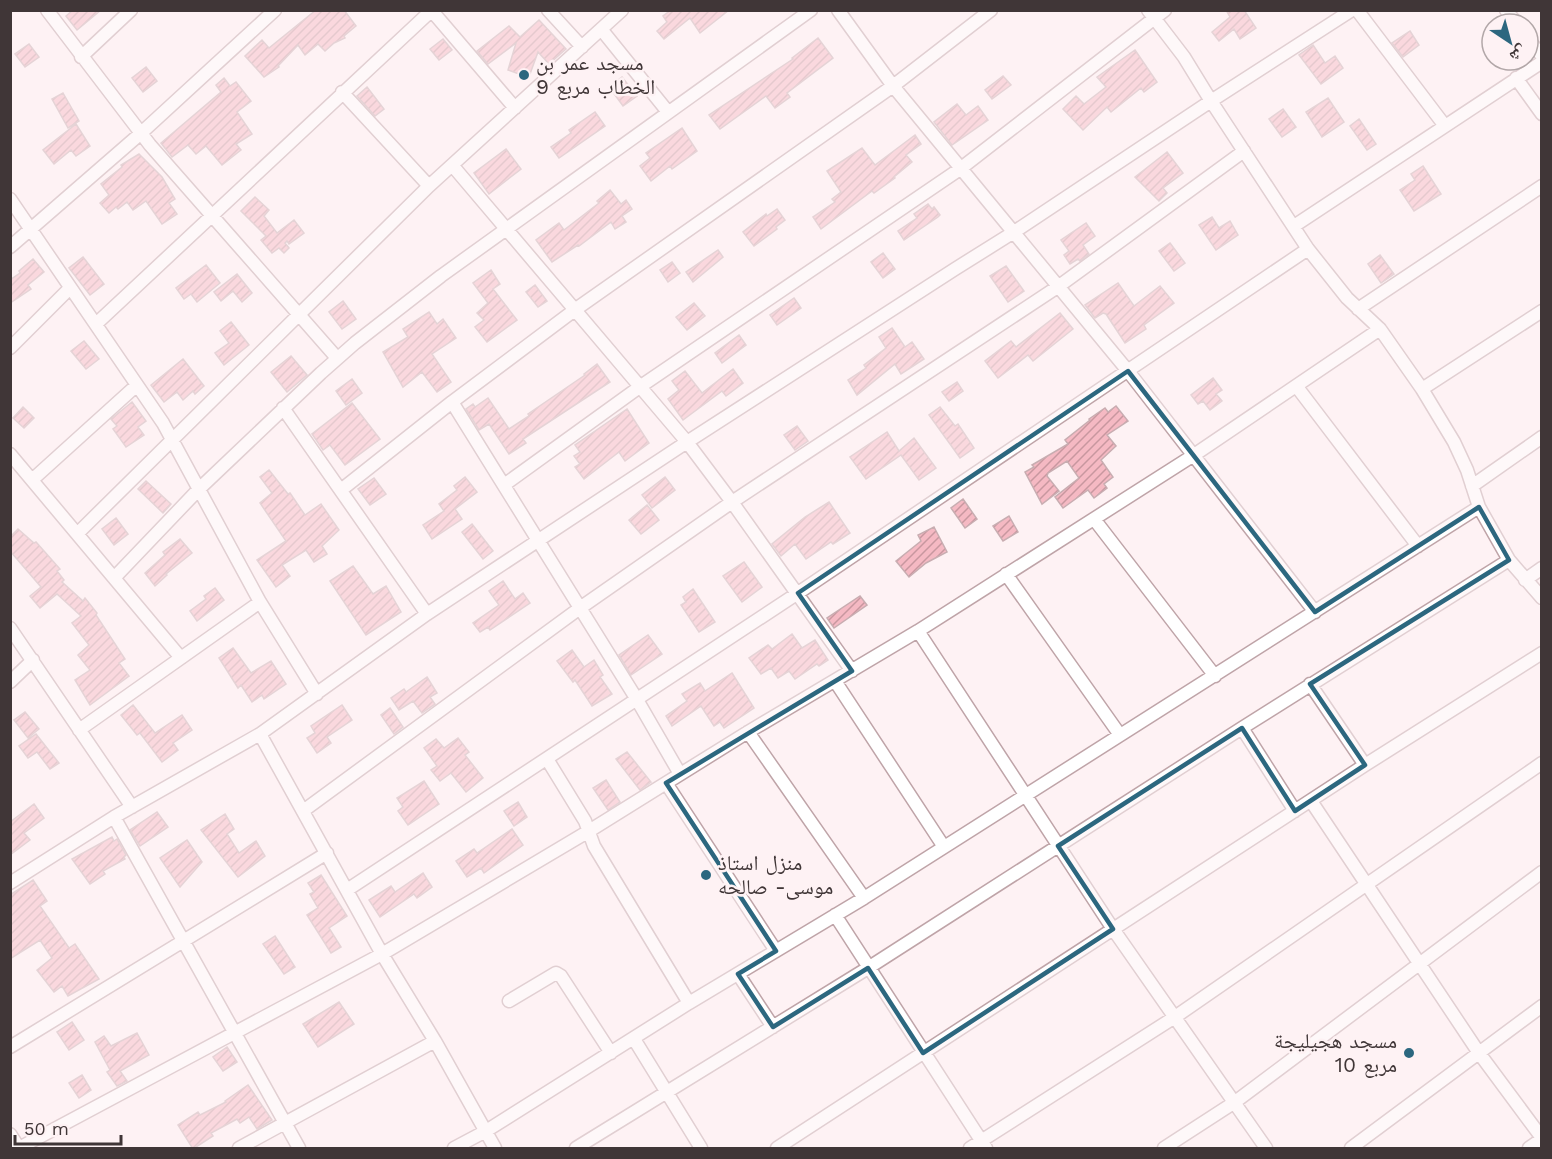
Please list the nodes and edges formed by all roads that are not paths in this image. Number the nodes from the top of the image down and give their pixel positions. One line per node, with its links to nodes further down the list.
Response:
1 (46, 10): 16 (street)
2 (131, 10): 16 (street)
3 (275, 10): 26 (street)
4 (548, 10): 15 (street)
5 (622, 10): 14 (street)
6 (812, 10): 23 (street)
7 (838, 10): 19 (street)
8 (991, 10): 19 (street)
9 (1165, 10): 13 (street)
10 (1352, 10): 21 (street)
11 (1357, 10): 25 (street)
12 (432, 11): 20 (street); 22 (street)
13 (1152, 15): 21 (street); 29 (street)
14 (601, 29): 15 (street); 23 (street)
15 (582, 47): 22 (street)
16 (81, 57): 26 (street)
17 (1542, 62): 18 (street)
18 (1516, 78): 24 (street); 25 (street)
19 (893, 86): 29 (street); 42 (street)
20 (342, 92): 30 (street); 33 (street)
21 (1211, 101): 27 (street); 37 (street)
22 (516, 108): 28 (street)
23 (668, 112): 36 (street)
24 (1542, 114)
25 (1445, 126): 34 (street)
26 (140, 134): 33 (street); 35 (street)
27 (1244, 151): 34 (street); 40 (street)
28 (452, 165): 30 (street); 36 (street)
29 (960, 169): 37 (street); 52 (street)
30 (429, 186): 45 (street)
31 (1542, 186): 43 (street)
32 (10, 199): 35 (street)
33 (212, 215): 45 (street); 46 (street)
34 (1294, 226): 39 (street)
35 (30, 228): 38 (street); 41 (street)
36 (506, 229): 42 (street); 49 (street)
37 (1014, 232): 40 (street); 59 (street)
38 (10, 247)
39 (1308, 249): 43 (street); 50 (street)
40 (1059, 286): 50 (street); 67 (street)
41 (70, 288): 46 (street); 48 (street)
42 (576, 309): 52 (street); 55 (street)
43 (1358, 309): 47 (street)
44 (1542, 311): 54 (street)
45 (298, 315): 49 (street); 58 (street)
46 (96, 324): 51 (street)
47 (1380, 329): 53 (street); 54 (street)
48 (10, 348)
49 (337, 358): 56 (street)
50 (1128, 371): 61 (street); 78 (street)
51 (137, 385): 58 (street); 62 (street)
52 (641, 386): 59 (street); 63 (street)
53 (1297, 387): 61 (street); 72 (street)
54 (1422, 389): 64 (street)
55 (452, 402): 63 (street); 66 (street)
56 (283, 408): 65 (street); 66 (street)
57 (1542, 437): 64 (street)
58 (172, 439): 65 (street); 70 (street)
59 (687, 442): 67 (street); 71 (street)
60 (10, 454): 62 (street)
61 (1194, 455): 69 (street); 82 (street)
62 (32, 480): 70 (street)
63 (504, 485): 71 (street)
64 (1472, 486): 68 (street)
65 (199, 489): 76 (street); 80 (street)
66 (341, 490): 83 (street)
67 (732, 502): 78 (street); 81 (street)
68 (1479, 507): 72 (street); 73 (street)
69 (1094, 519): 75 (street); 90 (street)
70 (78, 533): 76 (street)
71 (538, 540): 81 (street); 83 (street)
72 (1418, 546): 82 (street)
73 (1509, 560): 77 (street); 93 (street)
74 (1542, 568): 77 (street)
75 (1006, 574): 85 (street); 100 (street)
76 (114, 578): 87 (street)
77 (1525, 580): 79 (street)
78 (798, 593): 89 (street); 95 (street)
79 (1542, 598)
80 (260, 602): 87 (street); 94 (street)
81 (580, 608): 95 (street); 109 (street)
82 (1315, 612): 90 (street)
83 (427, 614): 94 (street)
84 (10, 628): 88 (street)
85 (918, 631): 89 (street); 106 (street)
86 (1542, 653): 103 (street)
87 (181, 658): 97 (street)
88 (33, 660): 92 (street); 97 (street)
89 (852, 671): 91 (street)
90 (1215, 676): 100 (street)
91 (835, 681): 98 (street); 114 (street)
92 (10, 682)
93 (1310, 684): 96 (street); 103 (street)
94 (317, 694): 99 (street)
95 (636, 698): 101 (street); 104 (street)
96 (1242, 728): 110 (street); 113 (street)
97 (79, 730): 108 (street)
98 (748, 732): 104 (street); 120 (street)
99 (260, 734): 108 (street); 109 (street)
100 (1120, 735): 106 (street)
101 (547, 759): 112 (street); 119 (street)
102 (1542, 763): 118 (street)
103 (1365, 765): 107 (street)
104 (680, 774): 105 (street)
105 (666, 783): 112 (street); 124 (street)
106 (1026, 795): 113 (street); 114 (street)
107 (1311, 801): 110 (street); 118 (street)
108 (132, 807): 111 (street)
109 (303, 811): 115 (street)
110 (1295, 811): 122 (street)
111 (114, 817): 117 (street); 123 (street)
112 (589, 831): 125 (street); 130 (street)
113 (1058, 846): 122 (street); 127 (street)
114 (944, 847): 120 (street)
115 (327, 853): 119 (street); 123 (street)
116 (1542, 872): 126 (street)
117 (10, 883)
118 (1367, 885): 126 (street); 132 (street)
119 (347, 890): 125 (street)
120 (864, 898): 121 (street)
121 (836, 915): 124 (street); 127 (street)
122 (1113, 928): 132 (street); 139 (street)
123 (183, 941): 134 (street); 137 (street)
124 (776, 951): 128 (street)
125 (382, 954): 134 (street); 136 (street)
126 (1420, 964): 140 (street); 142 (street)
127 (868, 968): 133 (street); 139 (street)
128 (738, 974): 130 (street); 133 (street)
129 (509, 1001): 138 (street)
130 (689, 1003): 135 (street)
131 (1542, 1006): 140 (street)
132 (1176, 1017): 142 (street); 147 (street)
133 (773, 1027): 141 (street)
134 (236, 1033): 143 (street); 145 (street)
135 (634, 1039): 138 (street); 141 (street)
136 (435, 1041): 143 (street); 144 (street)
137 (10, 1047)
138 (611, 1053): 144 (street)
139 (923, 1053): 147 (street); 154 (street)
140 (1479, 1053): 146 (street); 158 (street)
141 (666, 1093): 152 (street); 153 (street)
142 (1235, 1102): 156 (street); 157 (street)
143 (285, 1124): 148 (street); 149 (street)
144 (486, 1131): 150 (street); 151 (street)
145 (10, 1134)
146 (1542, 1138): 159 (street)
147 (984, 1145): 155 (street)
148 (239, 1149)
149 (299, 1149)
150 (454, 1149)
151 (495, 1149)
152 (576, 1149)
153 (702, 1149)
154 (777, 1149)
155 (970, 1149)
156 (1164, 1149)
157 (1266, 1149)
158 (1351, 1149)
159 (1529, 1149)

